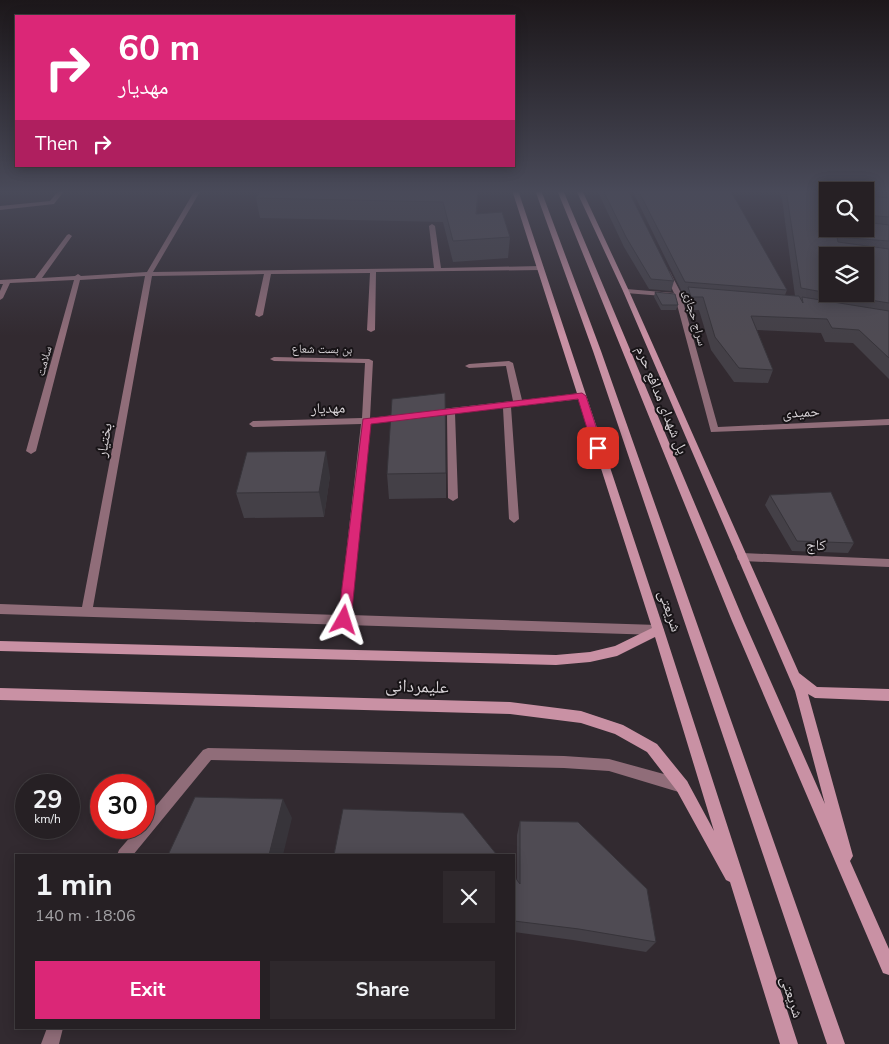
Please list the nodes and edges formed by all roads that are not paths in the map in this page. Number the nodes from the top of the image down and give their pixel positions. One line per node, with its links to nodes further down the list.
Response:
1 (67, 239): 15 (street)
2 (170, 239): 13 (street, بختیار)
3 (434, 239): 10 (street)
4 (531, 239): 8 (main road, شریعتی)
5 (556, 239): 59 (main road, شریعتی)
6 (580, 239): 53 (main road, پل شهدای مدافع حرم)
7 (602, 239): 18 (main road)
8 (540, 268): 10 (street); 26 (main road, شریعتی)
9 (665, 269): 19 (street, سراج حجازی)
10 (438, 270): 11 (street)
11 (373, 271): 12 (street); 23 (street)
12 (268, 272): 13 (street); 22 (street)
13 (149, 274): 14 (street); 42 (street, بختیار)
14 (78, 276): 15 (street); 36 (street, سلامت)
15 (38, 279): 16 (street)
16 (8, 281): 17 (street); 20 (street)
17 (0, 282)
18 (626, 291): 19 (street); 39 (main road)
19 (678, 295): 21 (street); 35 (street, سراج حجازی)
20 (0, 298)
21 (706, 298)
22 (259, 315)
23 (371, 330)
24 (274, 359): 32 (street, بن بست شعاع)
25 (469, 366): 27 (street)
26 (582, 396): 27 (street); 44 (main road, شریعتی)
27 (518, 404): 28 (street)
28 (507, 405): 29 (street); 38 (street)
29 (451, 411): 30 (street); 37 (street)
30 (423, 415)
31 (413, 416): 32 (street, مهدیار)
32 (366, 421): 34 (street, مهدیار); 43 (street)
33 (889, 422): 35 (street, حمیدی)
34 (253, 424)
35 (714, 430)
36 (31, 451)
37 (453, 498)
38 (514, 519)
39 (742, 557): 40 (street, کاج); 46 (main road)
40 (889, 563)
41 (0, 609): 42 (street)
42 (87, 612): 43 (street)
43 (344, 620): 44 (street)
44 (658, 630): 45 (main road, علیمردانی); 54 (main road, شریعتی)
45 (0, 646)
46 (794, 676): 47 (main road); 50 (main road)
47 (815, 692): 49 (main road); 50 (main road)
48 (0, 694): 51 (main road, علیمردانی)
49 (889, 696)
50 (806, 710): 53 (main road)
51 (682, 786): 52 (street); 54 (main road, علیمردانی)
52 (125, 854)
53 (856, 890): 55 (main road)
54 (742, 896): 58 (main road, شریعتی)
55 (889, 967)
56 (55, 1029): 57 (street)
57 (50, 1044)
58 (789, 1044)
59 (836, 1044)

